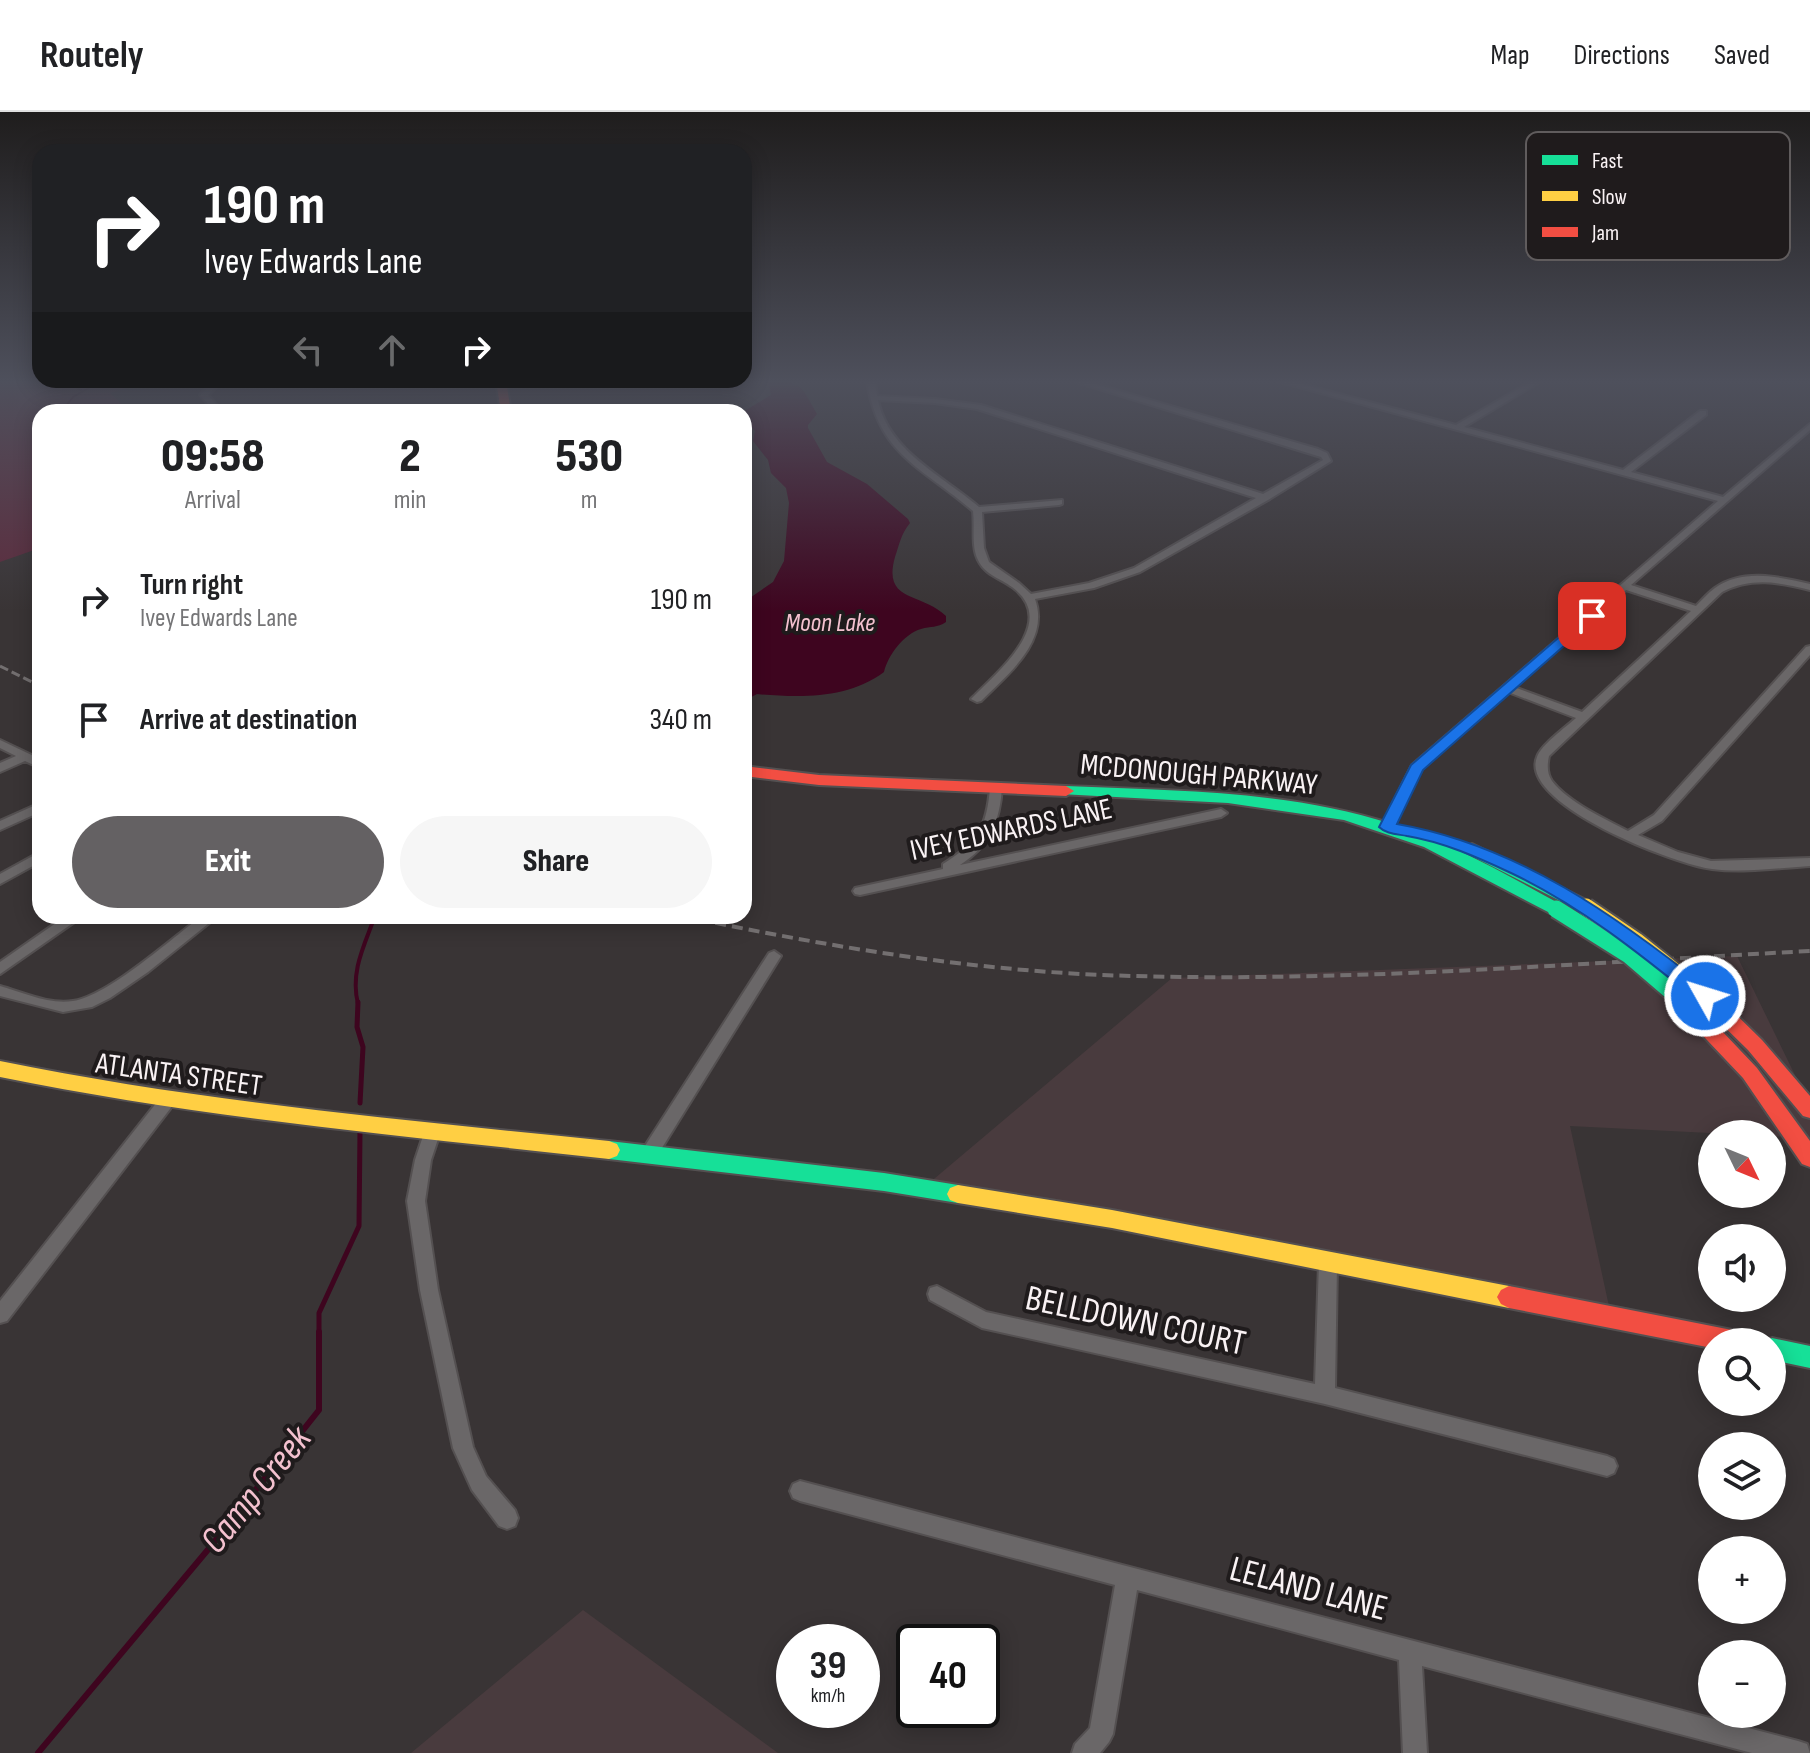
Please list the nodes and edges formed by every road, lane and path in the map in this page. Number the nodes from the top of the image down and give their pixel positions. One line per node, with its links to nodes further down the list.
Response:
1 (911, 458): 11 (street)
2 (1138, 458): 8 (street)
3 (1327, 458): 8 (street)
4 (1567, 458): 7 (street)
5 (1644, 458): 7 (street)
6 (1774, 458): 9 (street)
7 (1624, 473): 9 (street)
8 (1265, 498): 14 (street)
9 (1726, 500): 12 (street)
10 (1059, 502): 11 (street)
11 (977, 510): 14 (street)
12 (1629, 584): 15 (street); 17 (street)
13 (1810, 587): 15 (street)
14 (1028, 597): 18 (street)
15 (1701, 607): 19 (street)
16 (1810, 649): 30 (street)
17 (1510, 685): 19 (street); 29 (street)
18 (977, 699)
19 (1588, 714): 30 (street)
20 (0, 743): 21 (street)
21 (25, 756): 22 (street); 23 (street)
22 (32, 760)
23 (0, 768)
24 (752, 772): 25 (street, MCDONOUGH PARKWAY)
25 (996, 787): 29 (street, MCDONOUGH PARKWAY); 33 (street)
26 (32, 811): 28 (street)
27 (1221, 813): 33 (street, IVEY EDWARDS LANE)
28 (0, 826)
29 (1387, 827): 43 (street, bridge); 46 (street, MCDONOUGH PARKWAY, bridge)
30 (1630, 835): 32 (street)
31 (32, 861): 34 (street)
32 (1810, 862)
33 (935, 875): 35 (street, IVEY EDWARDS LANE)
34 (0, 880)
35 (860, 891)
36 (65, 924): 39 (street)
37 (200, 924): 40 (street)
38 (774, 956): 45 (street)
39 (0, 969)
40 (0, 991)
41 (0, 1069): 42 (street, ATLANTA STREET)
42 (167, 1101): 44 (street, ATLANTA STREET); 49 (street)
43 (1810, 1110)
44 (433, 1130): 45 (street, ATLANTA STREET); 56 (street)
45 (649, 1154): 47 (street, ATLANTA STREET)
46 (1810, 1158)
47 (1328, 1263): 50 (street, ATLANTA STREET); 53 (street)
48 (937, 1294): 53 (street, BELLDOWN COURT)
49 (0, 1315)
50 (1698, 1334)
51 (1786, 1352): 52 (street)
52 (1809, 1356)
53 (1325, 1395): 54 (street, BELLDOWN COURT)
54 (1607, 1466)
55 (800, 1491): 57 (street, LELAND LANE)
56 (507, 1518)
57 (1128, 1576): 58 (street, LELAND LANE); 59 (street)
58 (1410, 1651): 60 (street); 61 (street, LELAND LANE)
59 (1084, 1753)
60 (1415, 1753)
61 (1798, 1753)

